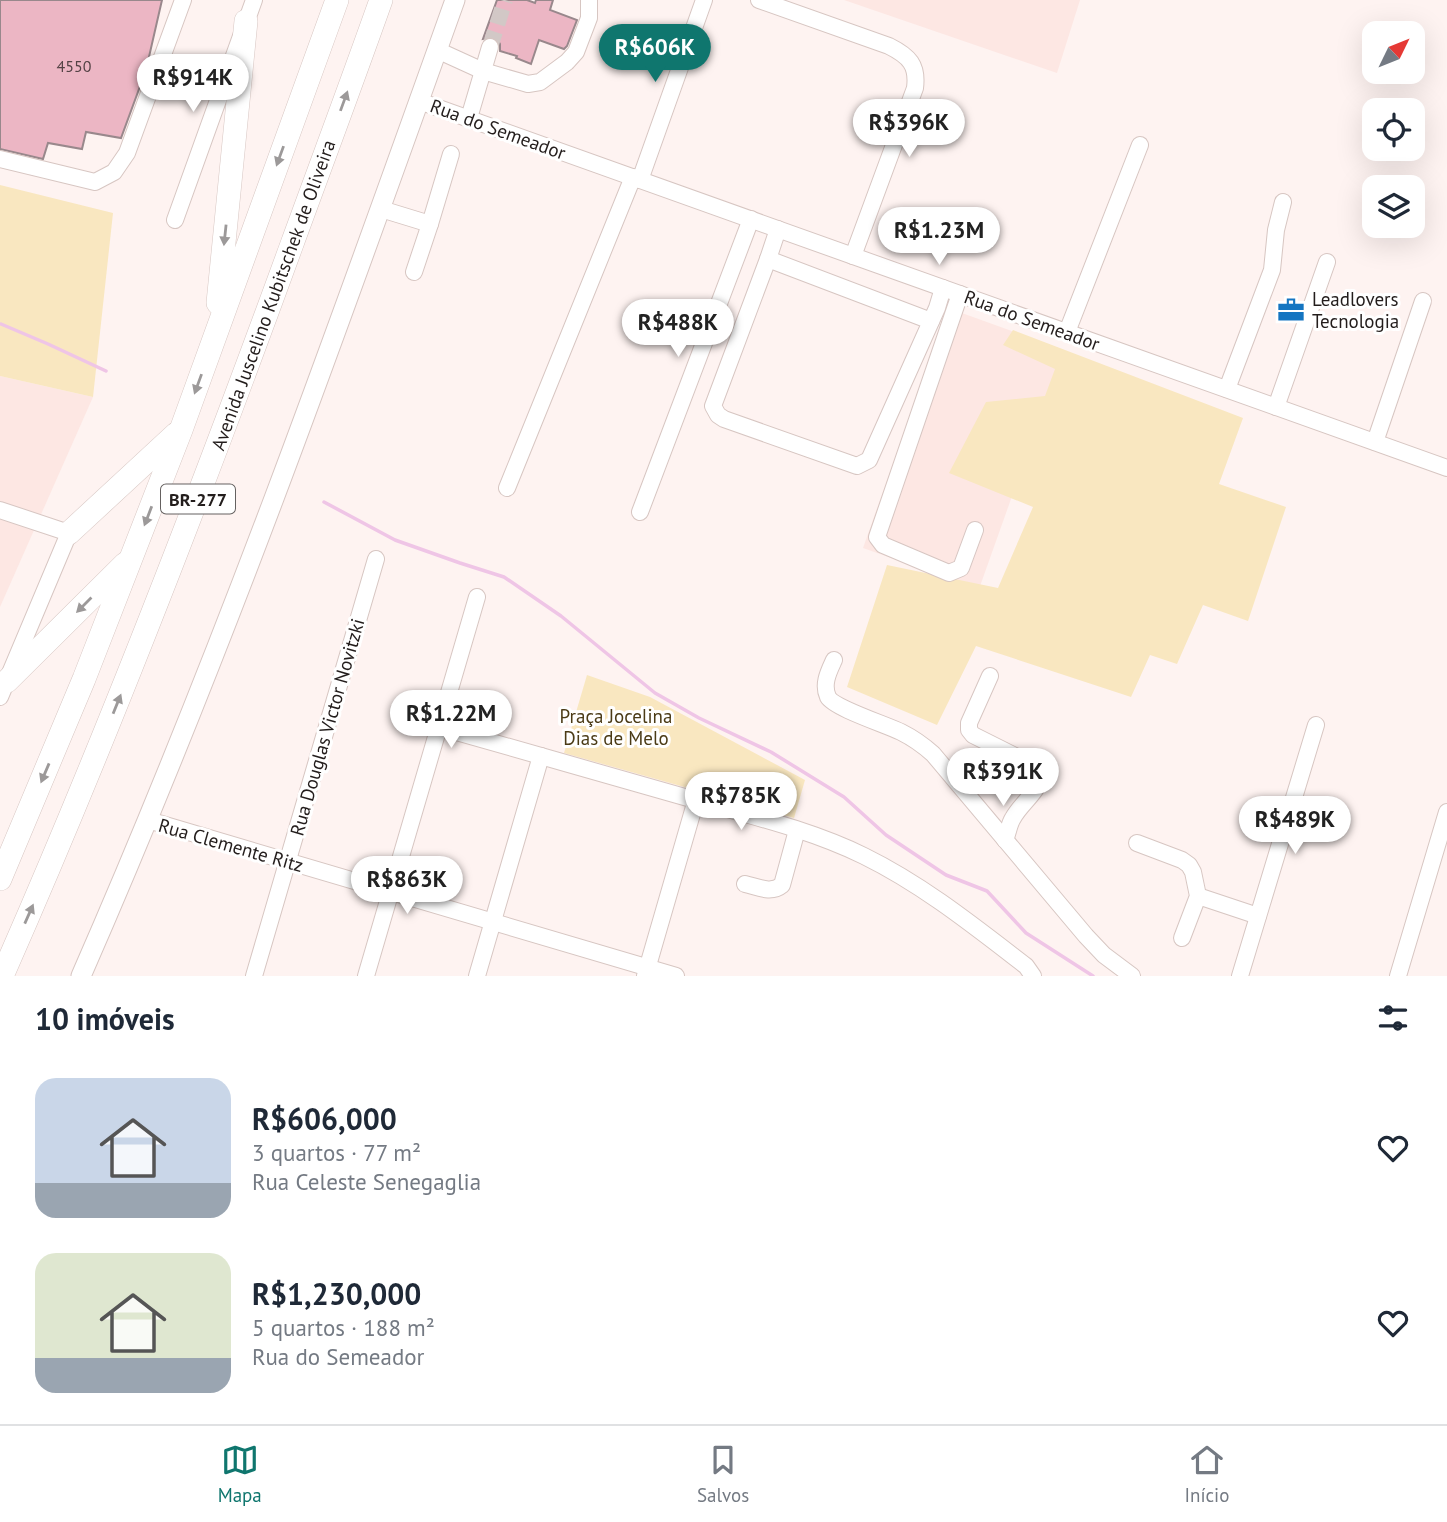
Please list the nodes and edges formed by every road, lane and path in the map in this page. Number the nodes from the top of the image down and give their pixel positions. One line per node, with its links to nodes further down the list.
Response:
1 (183, 0): 16 (street)
2 (337, 0): 33 (highway, Avenida Juscelino Kubitschek de Oliveira / BR-277, one-way to 33)
3 (380, 0): 69 (highway, Avenida Juscelino Kubitschek de Oliveira / BR-277, one-way to 3)
4 (455, 0): 10 (main road)
5 (589, 0): 11 (street)
6 (704, 0): 17 (street)
7 (759, 0): 24 (street)
8 (250, 10): 21 (street); 33 (highway, one-way to 33)
9 (490, 47): 11 (street)
10 (437, 50): 11 (street); 12 (main road)
11 (483, 71): 13 (street)
12 (419, 101): 13 (street, Rua do Semeador); 19 (main road)
13 (468, 118): 17 (street, Rua do Semeador)
14 (1140, 145): 32 (street)
15 (451, 154): 22 (street)
16 (0, 159)
17 (636, 178): 20 (street, Rua do Semeador); 39 (street)
18 (1283, 202): 34 (street)
19 (381, 209): 22 (street); 55 (main road)
20 (751, 219): 23 (street, Rua do Semeador); 41 (street)
21 (175, 220)
22 (430, 224): 27 (street)
23 (778, 229): 24 (street, Rua do Semeador); 25 (street)
24 (853, 256): 28 (street, Rua do Semeador)
25 (768, 259): 31 (street); 31 (street)
26 (1327, 262): 35 (street)
27 (414, 272)
28 (943, 288): 29 (street, Rua do Semeador); 31 (street)
29 (960, 294): 32 (street, Rua do Semeador); 42 (street)
30 (1423, 301): 37 (street)
31 (931, 321)
32 (1067, 332): 34 (street, Rua do Semeador)
33 (215, 338): 36 (highway, Avenida Juscelino Kubitschek de Oliveira / BR-277, one-way to 36)
34 (1227, 389): 35 (street, Rua do Semeador)
35 (1276, 407): 37 (street, Rua do Semeador)
36 (181, 430): 43 (highway); 44 (highway, Avenida Juscelino Kubitschek de Oliveira / BR-277, one-way to 44)
37 (1376, 442): 38 (street, Rua do Semeador)
38 (1447, 468)
39 (507, 488)
40 (0, 510): 43 (street)
41 (640, 512)
42 (975, 530)
43 (69, 533): 49 (street)
44 (132, 557): 49 (highway, one-way to 49); 60 (highway, Avenida Juscelino Kubitschek de Oliveira / BR-277, one-way to 60)
45 (376, 559): 59 (street, Rua Douglas Victor Novitzki)
46 (477, 597): 51 (street)
47 (834, 660): 57 (street)
48 (990, 676): 57 (street)
49 (3, 689)
50 (1316, 725): 64 (street)
51 (439, 727): 52 (street); 62 (street)
52 (541, 756): 53 (street); 65 (street)
53 (696, 800): 56 (street); 67 (street)
54 (1447, 812): 77 (street)
55 (148, 820): 59 (street, Rua Clemente Ritz); 70 (main road)
56 (797, 830): 61 (street); 68 (street)
57 (1005, 840): 75 (street)
58 (1137, 843): 63 (street)
59 (288, 862): 62 (street, Rua Clemente Ritz); 71 (street, Rua Douglas Victor Novitzki)
60 (0, 879)
61 (745, 884)
62 (390, 892): 65 (street, Rua Clemente Ritz); 72 (street)
63 (1198, 896): 64 (street); 66 (street)
64 (1258, 916): 76 (street)
65 (493, 922): 67 (street, Rua Clemente Ritz); 73 (street)
66 (1182, 938)
67 (646, 972): 74 (street, Rua Clemente Ritz)
68 (1033, 975)
69 (2, 976)
70 (81, 976)
71 (254, 976)
72 (366, 976)
73 (477, 976)
74 (676, 976)
75 (1132, 976)
76 (1240, 976)
77 (1398, 976)

